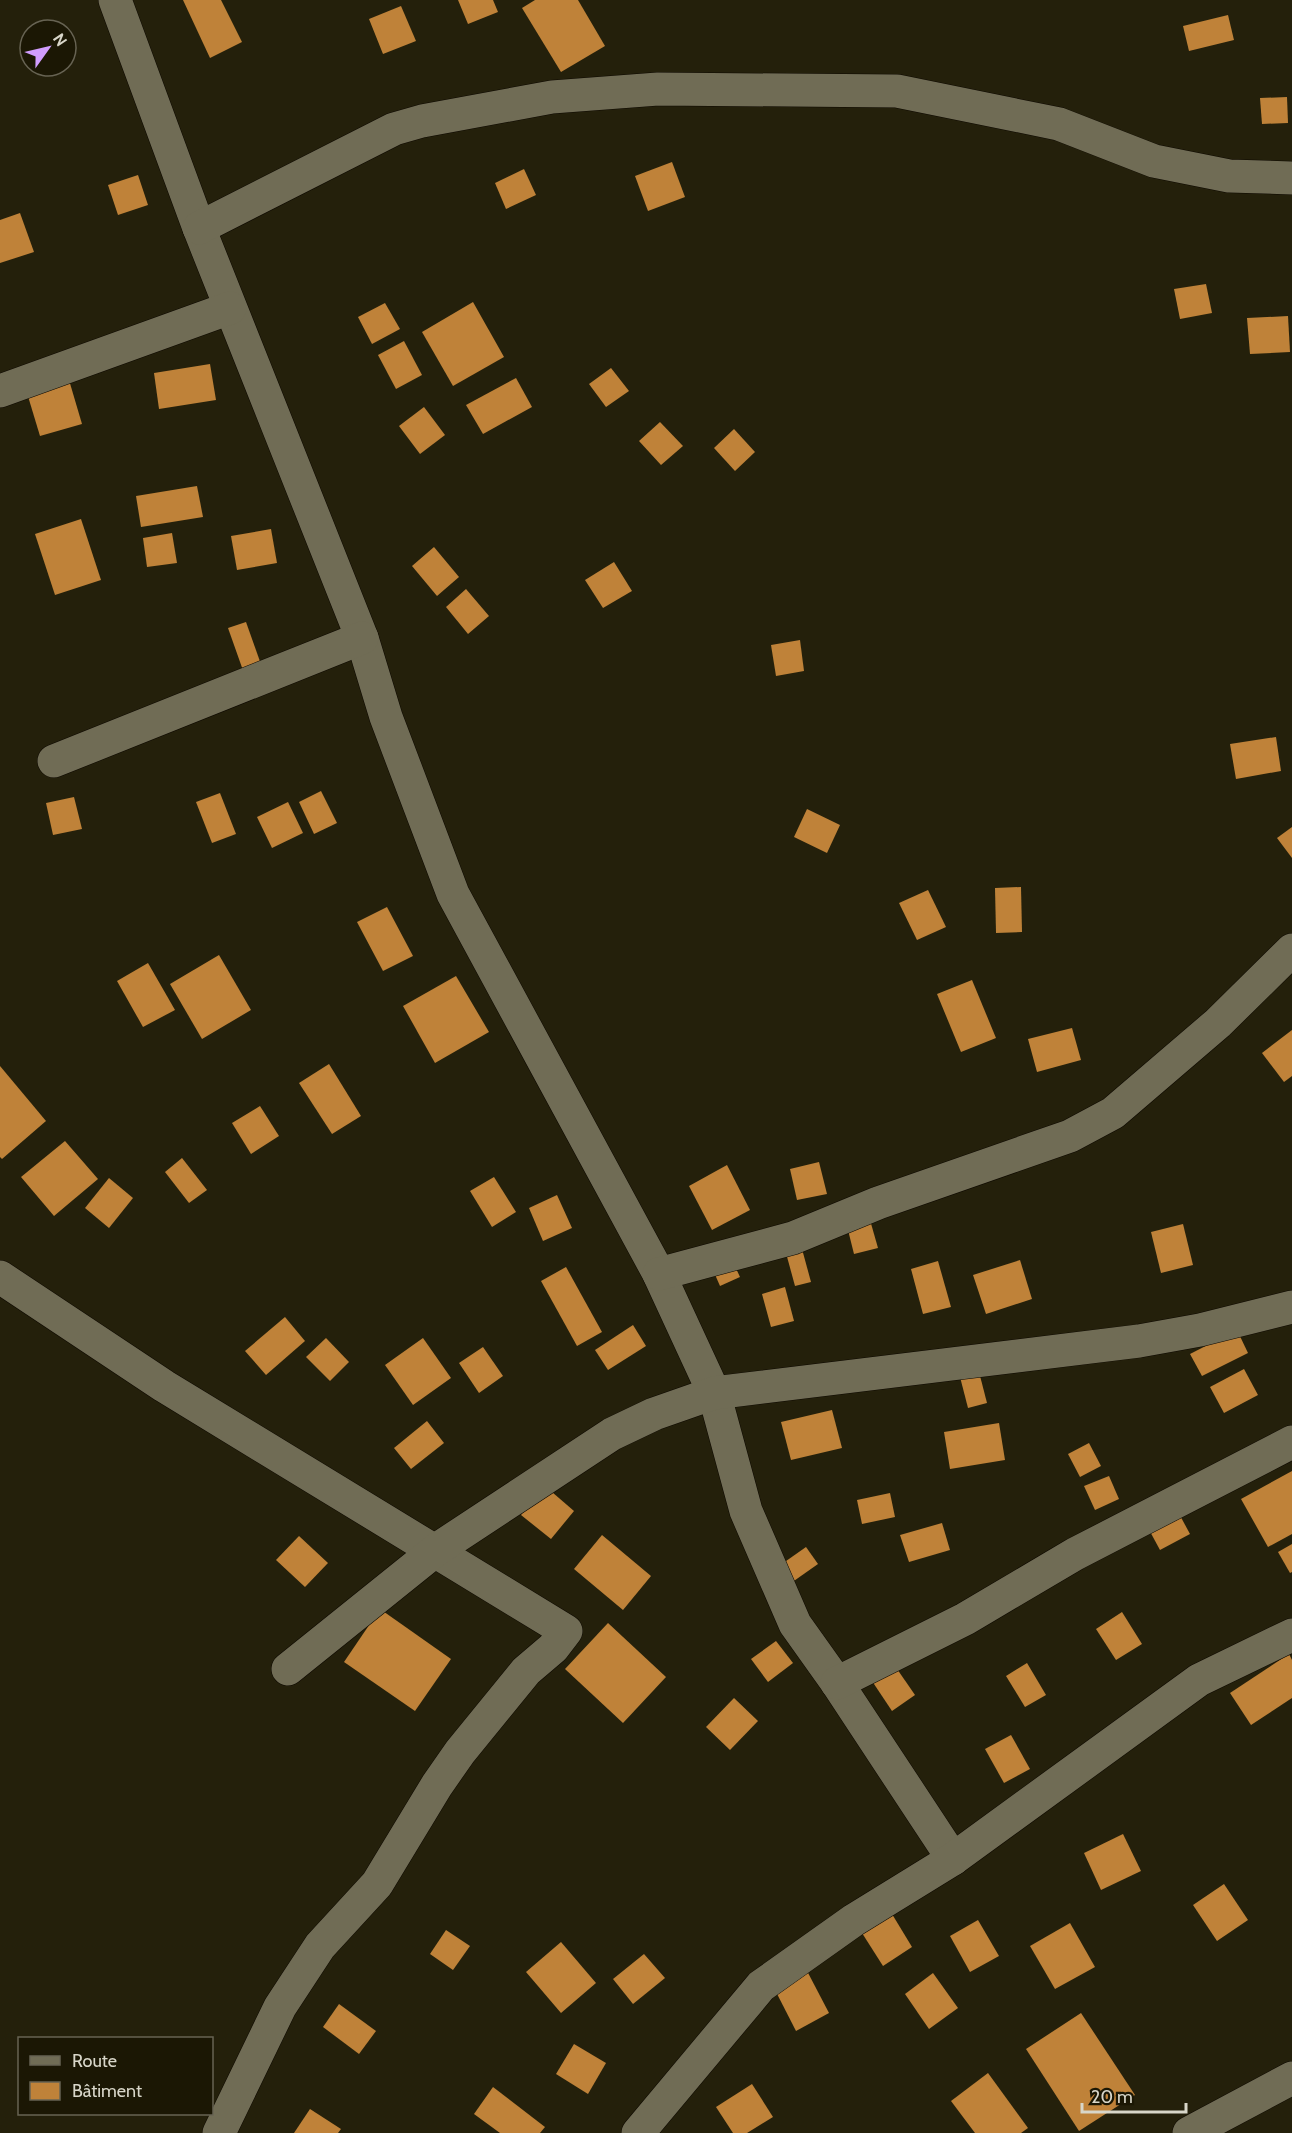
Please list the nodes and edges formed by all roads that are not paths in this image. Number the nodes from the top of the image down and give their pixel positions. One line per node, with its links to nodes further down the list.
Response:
1 (115, 0): 3 (street)
2 (1292, 178): 3 (street)
3 (199, 228): 4 (street)
4 (230, 309): 5 (street); 6 (street)
5 (0, 391)
6 (362, 638): 7 (street); 9 (street)
7 (54, 761)
8 (1292, 950): 9 (street)
9 (659, 1274): 12 (street)
10 (0, 1277): 14 (street)
11 (1292, 1307): 12 (street)
12 (714, 1393): 14 (street); 17 (street)
13 (1292, 1442): 17 (street)
14 (436, 1550): 16 (street); 20 (street)
15 (1292, 1635): 18 (street)
16 (288, 1669)
17 (837, 1683): 18 (street)
18 (953, 1859): 21 (street)
19 (1292, 2078): 22 (street)
20 (219, 2133)
21 (638, 2133)
22 (1190, 2133)

